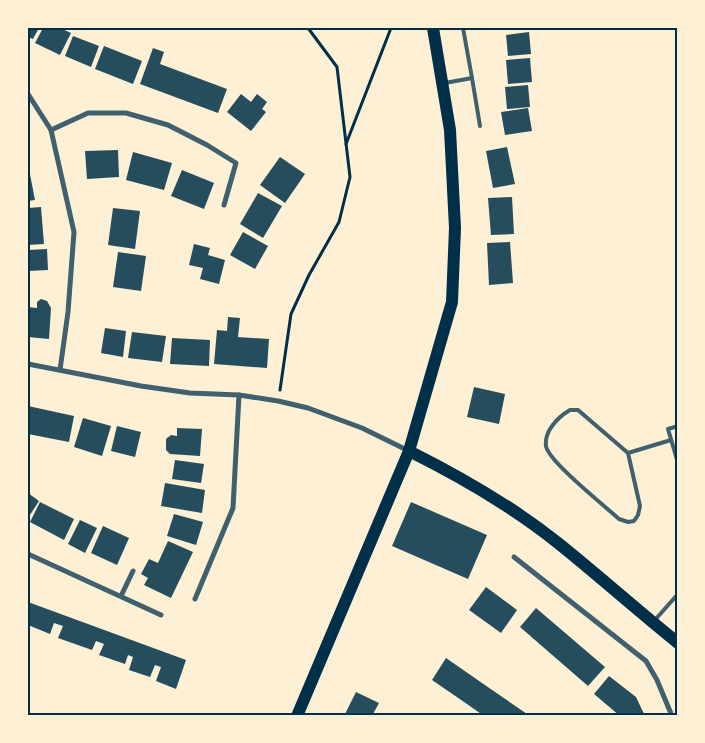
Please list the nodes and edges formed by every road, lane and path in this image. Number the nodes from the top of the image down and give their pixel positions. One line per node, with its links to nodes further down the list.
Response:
1 (308, 28): 10 (path)
2 (391, 28): 10 (path)
3 (433, 28): 6 (main road)
4 (463, 28): 5 (lane)
5 (472, 78): 6 (lane); 8 (lane)
6 (442, 84): 18 (main road)
7 (28, 94): 9 (street)
8 (480, 126)
9 (51, 130): 11 (street); 13 (street)
10 (346, 146): 15 (path)
11 (224, 205)
12 (28, 364): 13 (street)
13 (60, 370): 14 (street)
14 (239, 395): 15 (street); 26 (street)
15 (278, 401): 18 (street)
16 (678, 426): 17 (lane)
17 (671, 440): 19 (lane); 20 (lane)
18 (409, 451): 28 (main road); 30 (main road)
19 (628, 453): 19 (lane)
20 (678, 463)
21 (28, 554): 25 (street)
22 (514, 557): 31 (street)
23 (133, 571): 25 (street)
24 (678, 594): 28 (lane)
25 (121, 596): 27 (street)
26 (195, 599)
27 (161, 615)
28 (652, 623): 29 (main road)
29 (678, 643)
30 (297, 716)
31 (672, 716)

